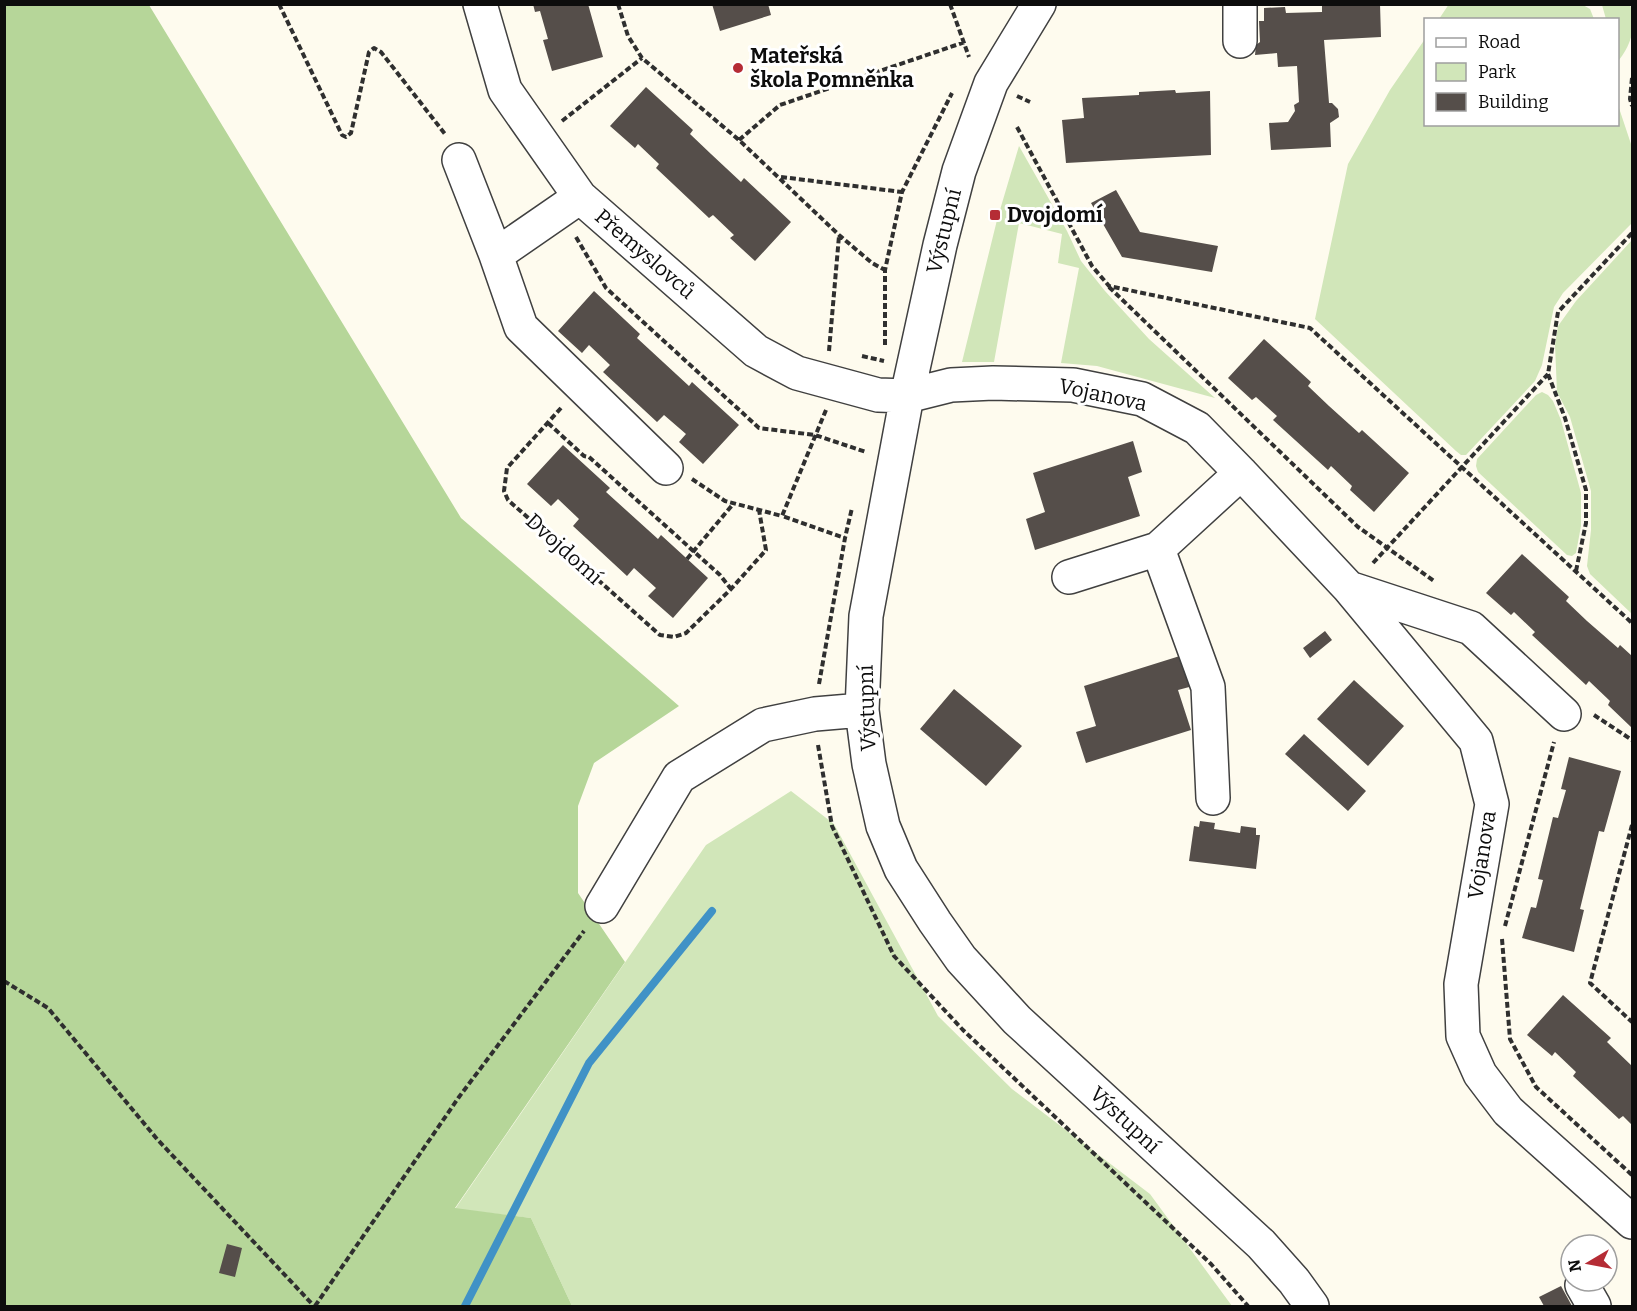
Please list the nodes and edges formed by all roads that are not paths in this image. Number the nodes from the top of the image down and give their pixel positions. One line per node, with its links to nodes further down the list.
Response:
1 (480, 4): 6 (street, Přemyslovců)
2 (1039, 4): 8 (street, Výstupní)
3 (1240, 4): 4 (street)
4 (1240, 41)
5 (459, 160): 7 (street)
6 (571, 203): 7 (street); 8 (street, Přemyslovců)
7 (496, 255): 9 (street)
8 (907, 396): 10 (street, Vojanova); 14 (street, Výstupní)
9 (666, 468)
10 (1241, 473): 11 (street); 13 (street, Vojanova)
11 (1158, 549): 12 (street); 16 (street)
12 (1069, 577)
13 (1349, 588): 15 (street); 18 (street, Vojanova)
14 (862, 710): 17 (street); 19 (street, Výstupní)
15 (1564, 714)
16 (1213, 798)
17 (602, 906)
18 (1632, 1222)
19 (1312, 1306)

